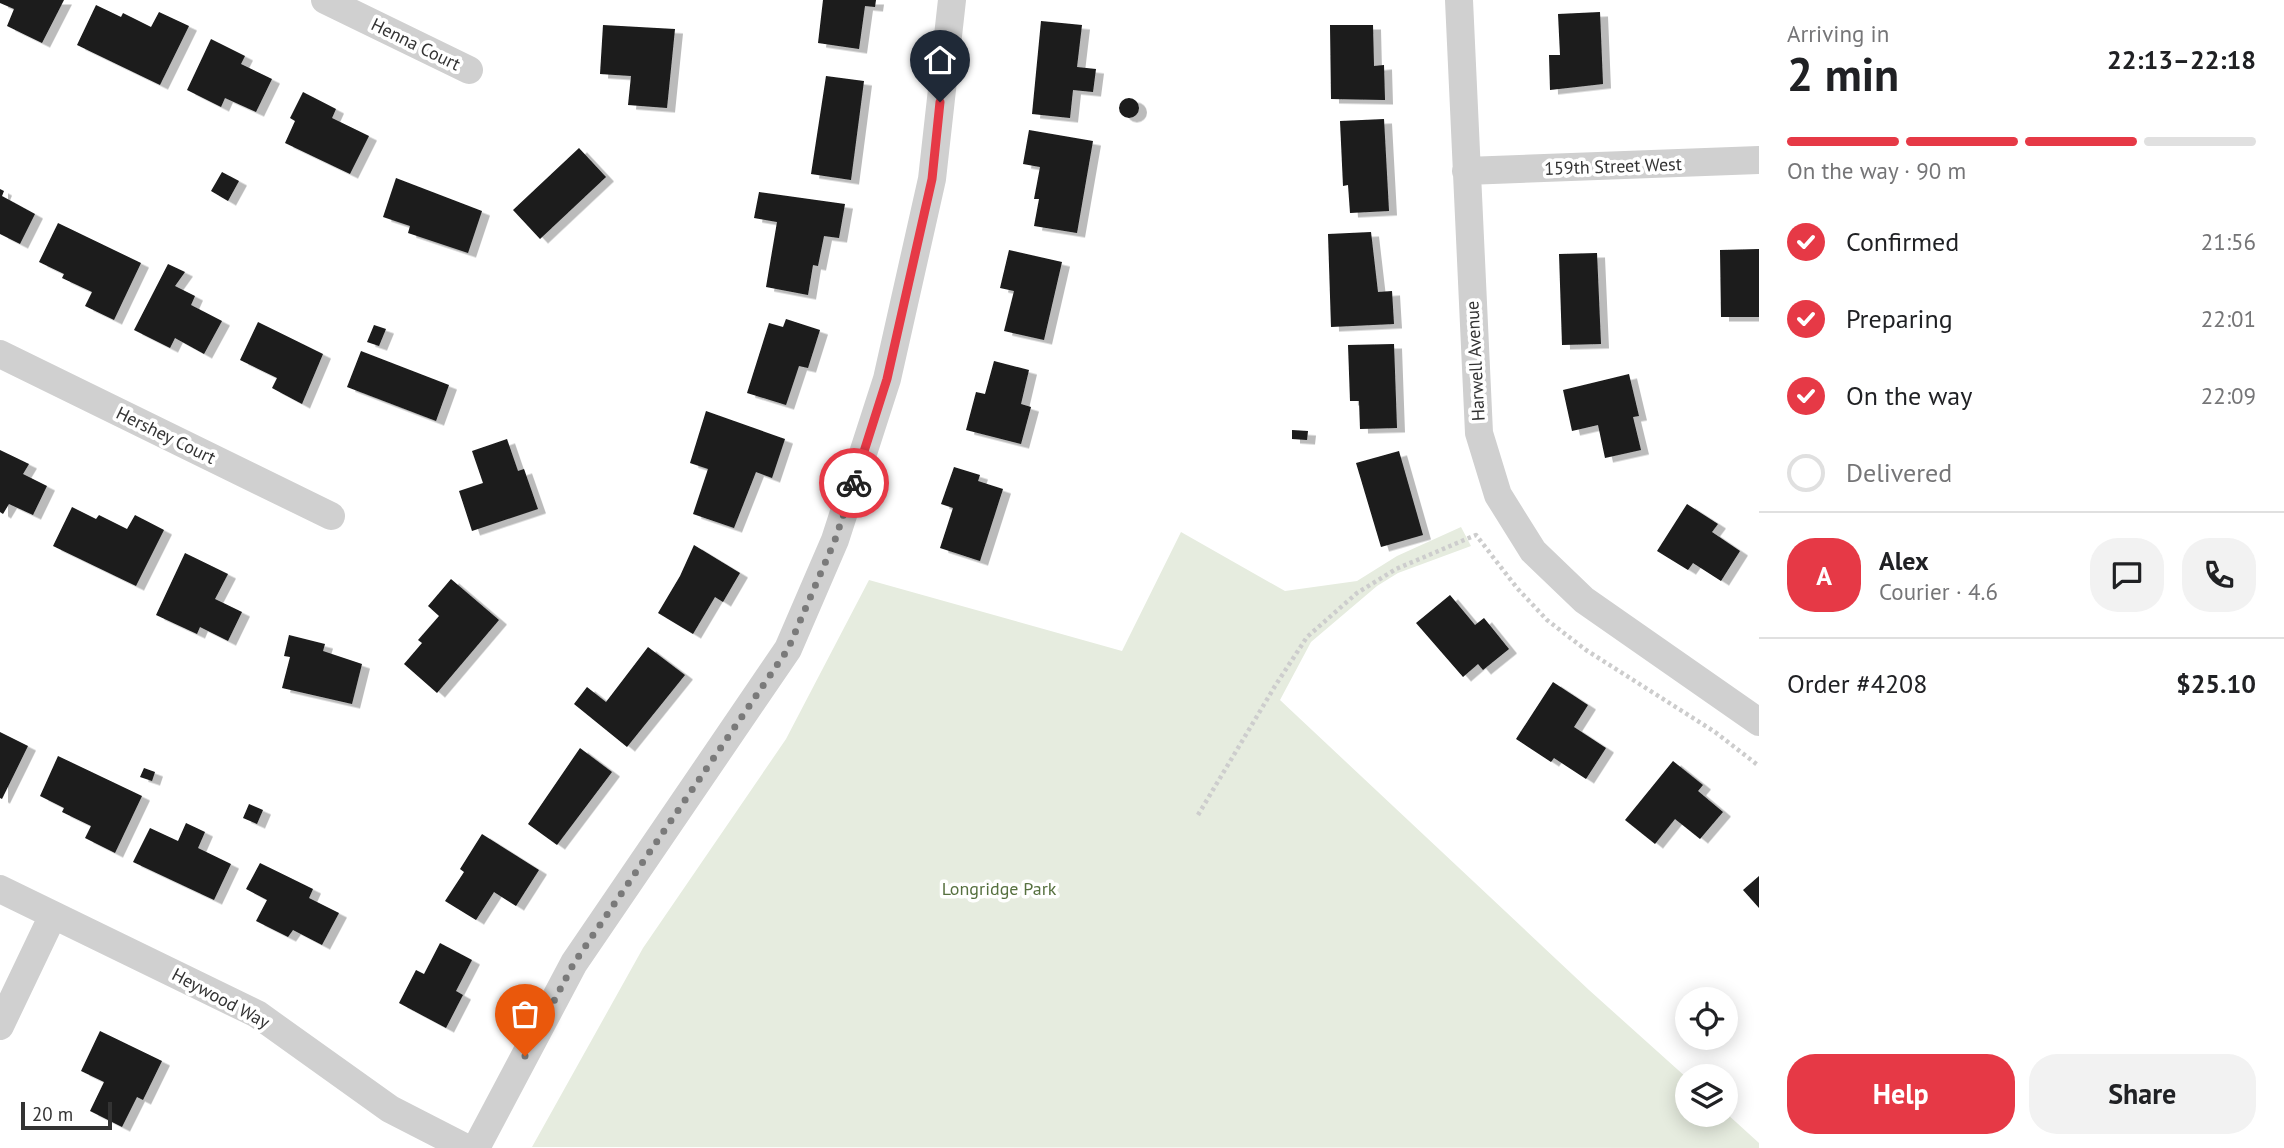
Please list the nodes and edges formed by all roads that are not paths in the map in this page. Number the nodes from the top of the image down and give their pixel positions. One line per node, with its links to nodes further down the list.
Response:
1 (325, 0): 4 (street, Henna Court)
2 (952, 0): 14 (street)
3 (1460, 0): 6 (street, Harwell Avenue)
4 (470, 70)
5 (1759, 160): 6 (street, 159th Street West)
6 (1466, 171): 9 (street, Harwell Avenue)
7 (0, 355): 8 (street, Hershey Court)
8 (331, 516)
9 (1759, 722)
10 (0, 889): 11 (street, Heywood Way)
11 (53, 915): 12 (street); 13 (street, Heywood Way)
12 (0, 1026)
13 (466, 1148)
14 (476, 1148)

